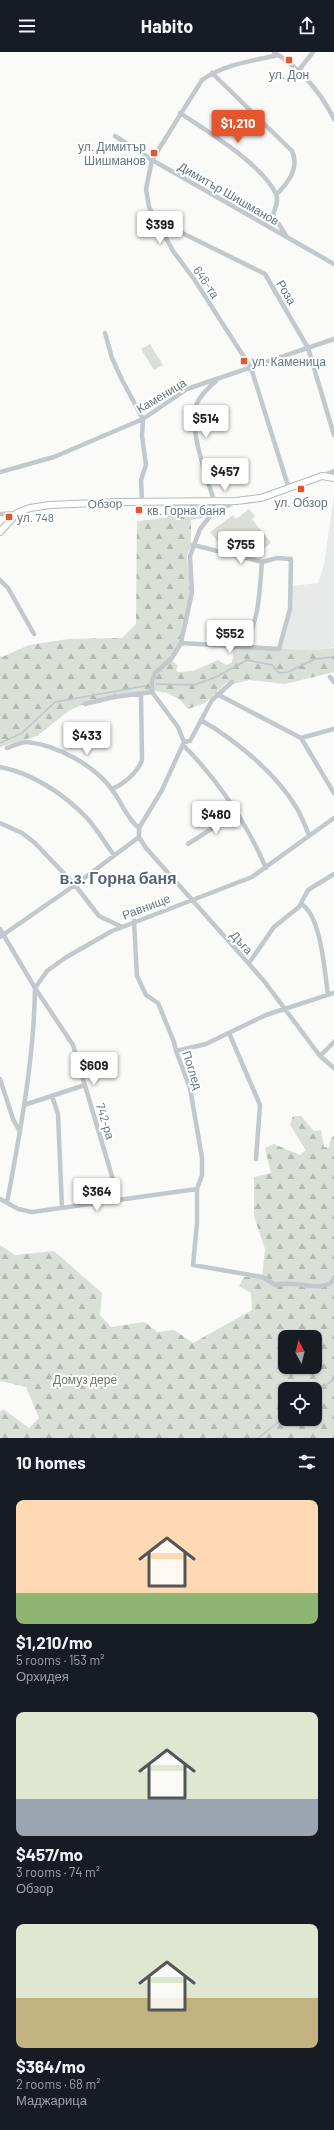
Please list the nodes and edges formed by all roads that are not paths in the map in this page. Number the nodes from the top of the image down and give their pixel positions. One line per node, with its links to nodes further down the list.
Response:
1 (313, 52): 3 (street)
2 (276, 53): 3 (street); 4 (street, 646-та)
3 (299, 70): 6 (street)
4 (212, 73): 5 (street, 646-та); 9 (street)
5 (180, 113): 8 (street, 646-та); 9 (street)
6 (334, 119)
7 (115, 136): 8 (street, Димитър Шишманов)
8 (152, 160): 10 (street, 646-та); 11 (street, Димитър Шишманов)
9 (276, 195): 11 (street)
10 (155, 219): 15 (street, Роза); 16 (street, 646-та)
11 (288, 239): 12 (street, Димитър Шишманов)
12 (334, 264)
13 (105, 333): 18 (street)
14 (334, 339): 15 (street, Каменица)
15 (308, 348): 16 (street, Каменица); 19 (street, Роза)
16 (251, 368): 17 (street, Каменица); 24 (street, 646-та)
17 (218, 380): 18 (street, Каменица); 25 (street)
18 (143, 419): 21 (street, Каменица); 27 (street)
19 (334, 435)
20 (334, 471): 22 (street, Обзор)
21 (0, 472)
22 (322, 476): 23 (street); 24 (street, Обзор)
23 (334, 478)
24 (289, 489): 26 (street, Обзор)
25 (214, 501): 26 (street, Обзор); 27 (street, Обзор)
26 (236, 501): 31 (street)
27 (142, 502): 29 (street, Обзор)
28 (0, 514): 29 (street)
29 (17, 514): 30 (street, Обзор)
30 (0, 532)
31 (193, 545): 32 (street); 35 (street)
32 (262, 562): 36 (street); 36 (street)
33 (0, 580): 34 (street)
34 (34, 634)
35 (181, 643): 36 (street); 40 (street)
36 (244, 646)
37 (330, 677): 39 (street)
38 (232, 682): 42 (street)
39 (334, 682)
40 (152, 692): 41 (street); 47 (street)
41 (141, 694): 43 (street); 50 (street)
42 (217, 694): 44 (street); 46 (street)
43 (85, 704)
44 (201, 720): 47 (street); 56 (street)
45 (334, 729): 46 (street)
46 (301, 738): 51 (street)
47 (183, 743): 52 (street); 55 (street)
48 (7, 748): 50 (street)
49 (0, 767): 59 (street)
50 (112, 789): 55 (street)
51 (334, 793)
52 (236, 813): 58 (street); 60 (street)
53 (334, 818): 56 (street, Равнище)
54 (0, 823): 62 (street)
55 (139, 828): 57 (street)
56 (309, 834): 60 (street, Равнище)
57 (139, 837): 59 (street); 63 (street, Дъга)
58 (188, 844)
59 (114, 855): 62 (street)
60 (266, 868): 63 (street, Равнище)
61 (334, 874): 64 (street)
62 (75, 885): 66 (street); 68 (street)
63 (191, 901): 65 (street, Равнище); 69 (street, Дъга)
64 (301, 904): 69 (street); 72 (street)
65 (134, 921): 66 (street, Равнище); 76 (street, Поглед)
66 (122, 926): 70 (street, Равнище)
67 (0, 929): 68 (street, 742-ра)
68 (2, 936): 70 (street, 742-ра)
69 (248, 963): 73 (street, Дъга)
70 (35, 988): 80 (street, 742-ра); 82 (street)
71 (334, 993): 72 (street)
72 (328, 995): 73 (street)
73 (284, 1009): 74 (street); 77 (street, Дъга)
74 (229, 1032): 76 (street); 84 (street)
75 (334, 1042): 77 (street)
76 (176, 1051): 85 (street, Поглед)
77 (320, 1056): 78 (street, Дъга)
78 (334, 1068)
79 (0, 1079): 83 (street)
80 (85, 1085): 81 (street); 87 (street, 742-ра)
81 (52, 1096): 82 (street); 89 (street)
82 (24, 1105): 83 (street)
83 (20, 1132): 88 (street)
84 (256, 1159)
85 (197, 1189): 87 (street); 90 (street, Поглед)
86 (0, 1199): 88 (street)
87 (119, 1200): 89 (street)
88 (7, 1203): 89 (street)
89 (62, 1208)
90 (334, 1280)

